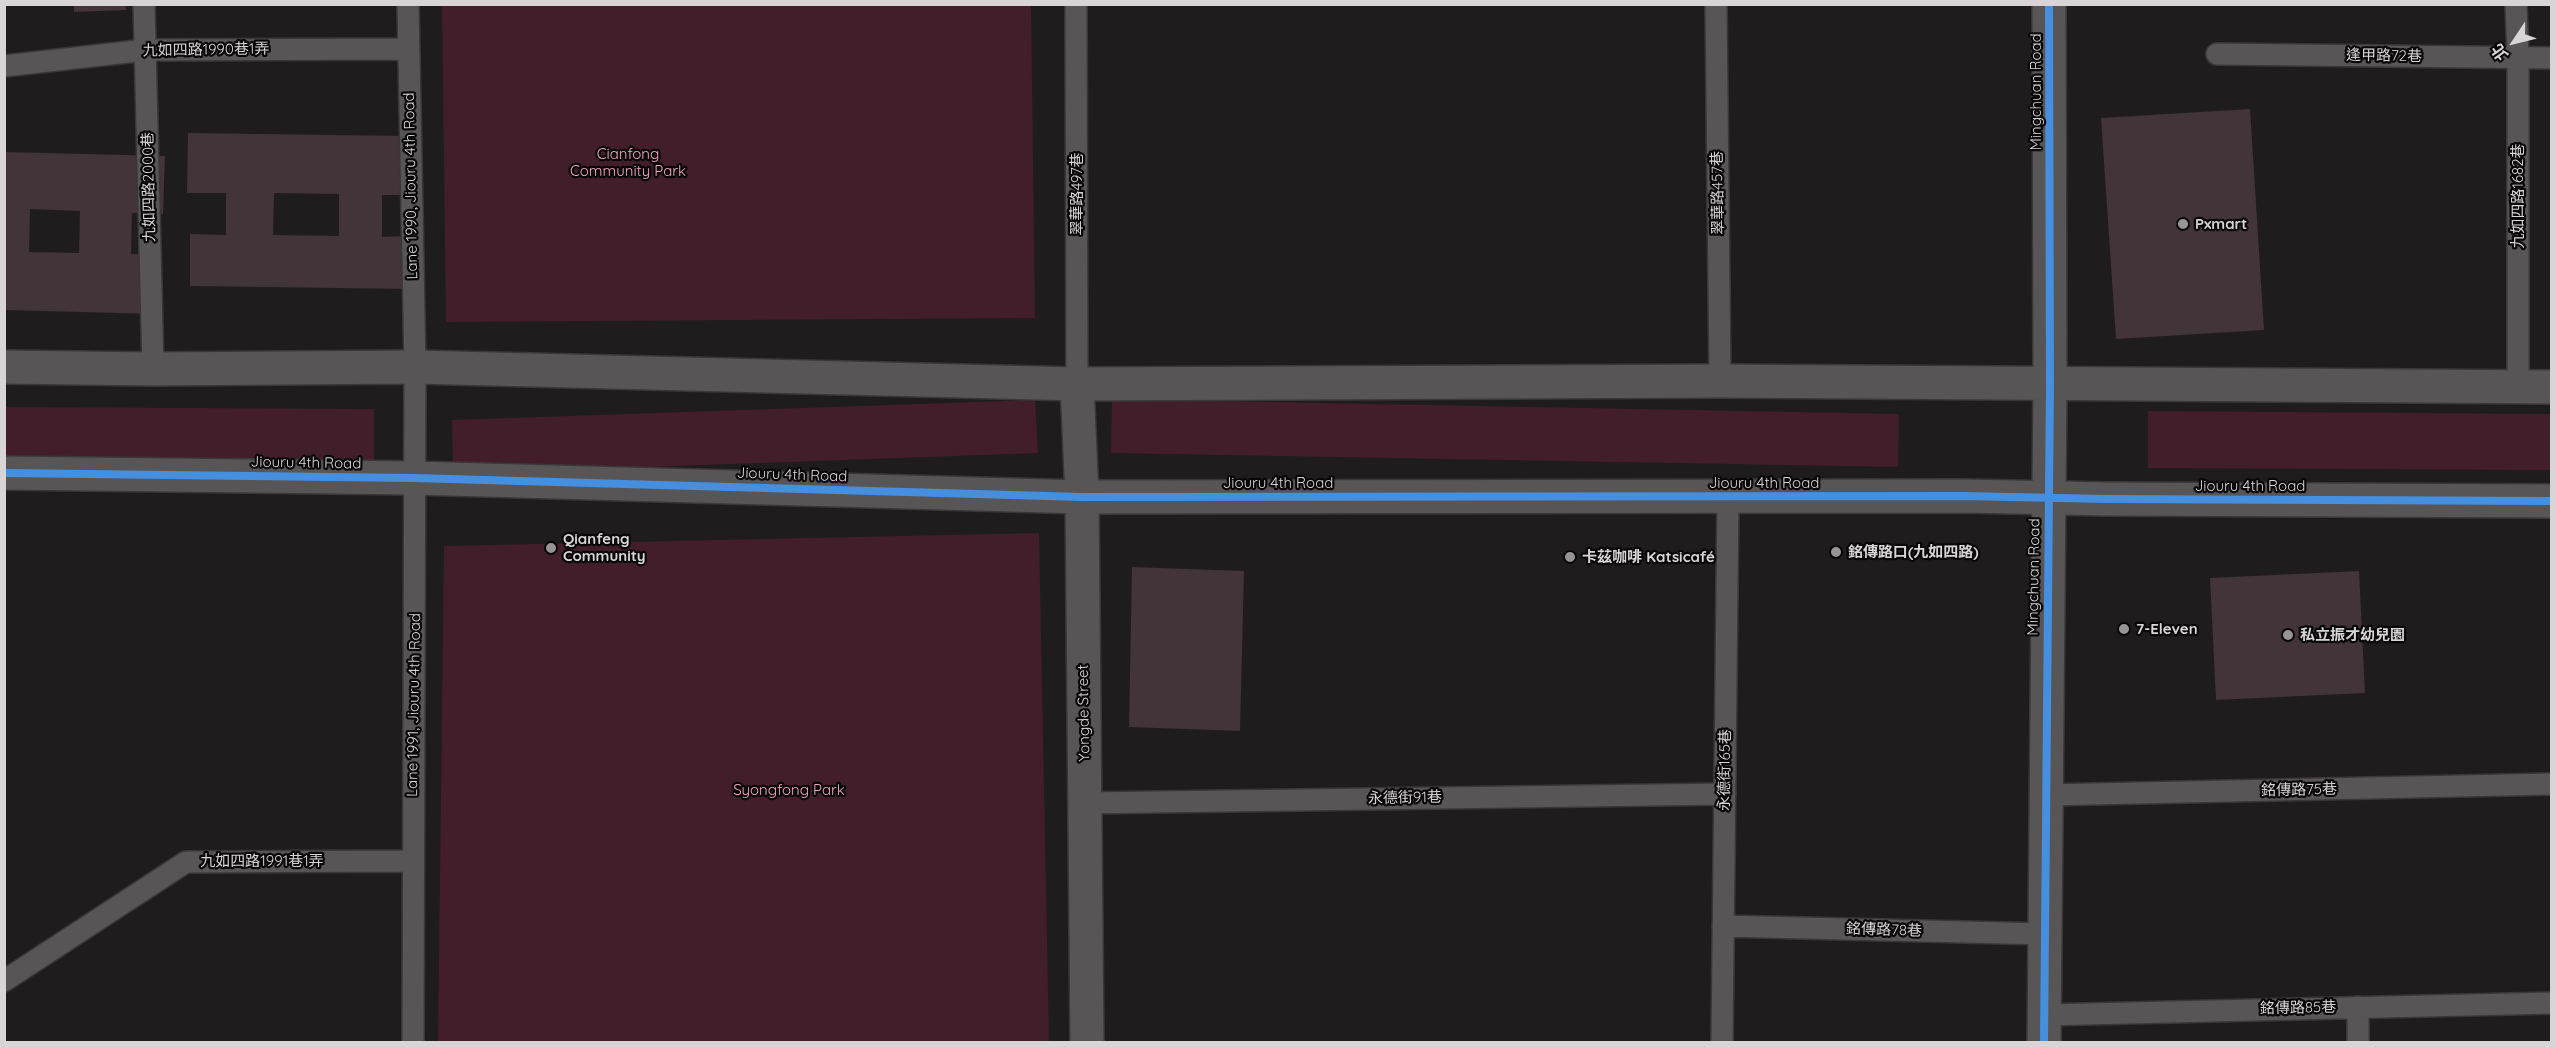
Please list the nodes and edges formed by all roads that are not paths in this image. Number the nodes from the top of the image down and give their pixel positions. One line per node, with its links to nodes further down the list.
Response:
1 (144, 4): 8 (lane, 九如四路2000巷)
2 (408, 4): 7 (lane, Lane 1990, Jiouru 4th Road)
3 (1076, 4): 18 (lane, 翠華路497巷)
4 (1716, 4): 16 (lane, 翠華路457巷)
5 (2049, 4): 17 (street, Mingchuan Road)
6 (2516, 4): 10 (lane, 九如四路1682巷)
7 (408, 49): 8 (lane, 九如四路1990巷1弄); 14 (lane, Lane 1990, Jiouru 4th Road)
8 (146, 50): 12 (lane, 九如四路1990巷1弄); 15 (lane, 九如四路2000巷)
9 (2217, 54): 10 (lane, 逢甲路72巷)
10 (2518, 57): 11 (lane, 逢甲路72巷); 19 (lane, 九如四路1682巷)
11 (2552, 58)
12 (4, 66)
13 (4, 367): 15 (street)
14 (415, 367): 15 (street); 18 (street); 22 (lane, Lane 1991, Jiouru 4th Road)
15 (153, 369)
16 (1720, 381): 17 (street); 18 (street)
17 (2050, 383): 19 (street); 25 (street, Mingchuan Road)
18 (1077, 384): 24 (street, Yongde Street)
19 (2517, 387): 20 (street)
20 (2552, 387)
21 (4, 473): 22 (street, Jiouru 4th Road)
22 (414, 478): 24 (street, Jiouru 4th Road); 32 (lane, Lane 1991, Jiouru 4th Road)
23 (1728, 496): 24 (street, Jiouru 4th Road); 25 (street, Jiouru 4th Road); 29 (lane, 永德街165巷)
24 (1082, 497): 31 (street, Yongde Street)
25 (2049, 499): 26 (street, Jiouru 4th Road); 30 (street, Mingchuan Road)
26 (2551, 501): 27 (lane)
27 (2552, 508)
28 (2552, 784): 30 (lane, 銘傳路75巷)
29 (1725, 794): 31 (lane, 永德街91巷); 33 (lane, 永德街165巷)
30 (2046, 795): 34 (street, Mingchuan Road)
31 (1085, 803): 40 (street, Yongde Street)
32 (412, 861): 35 (lane, 九如四路1991巷1弄); 39 (lane, Lane 1991, Jiouru 4th Road)
33 (1723, 926): 34 (lane, 銘傳路78巷); 41 (lane, 永德街165巷)
34 (2045, 934): 38 (street, Mingchuan Road)
35 (4, 981)
36 (2552, 1003): 37 (lane, 銘傳路85巷)
37 (2358, 1007): 38 (lane, 銘傳路85巷); 42 (lane)
38 (2044, 1029)
39 (413, 1042)
40 (1087, 1042)
41 (1722, 1042)
42 (2358, 1042)

